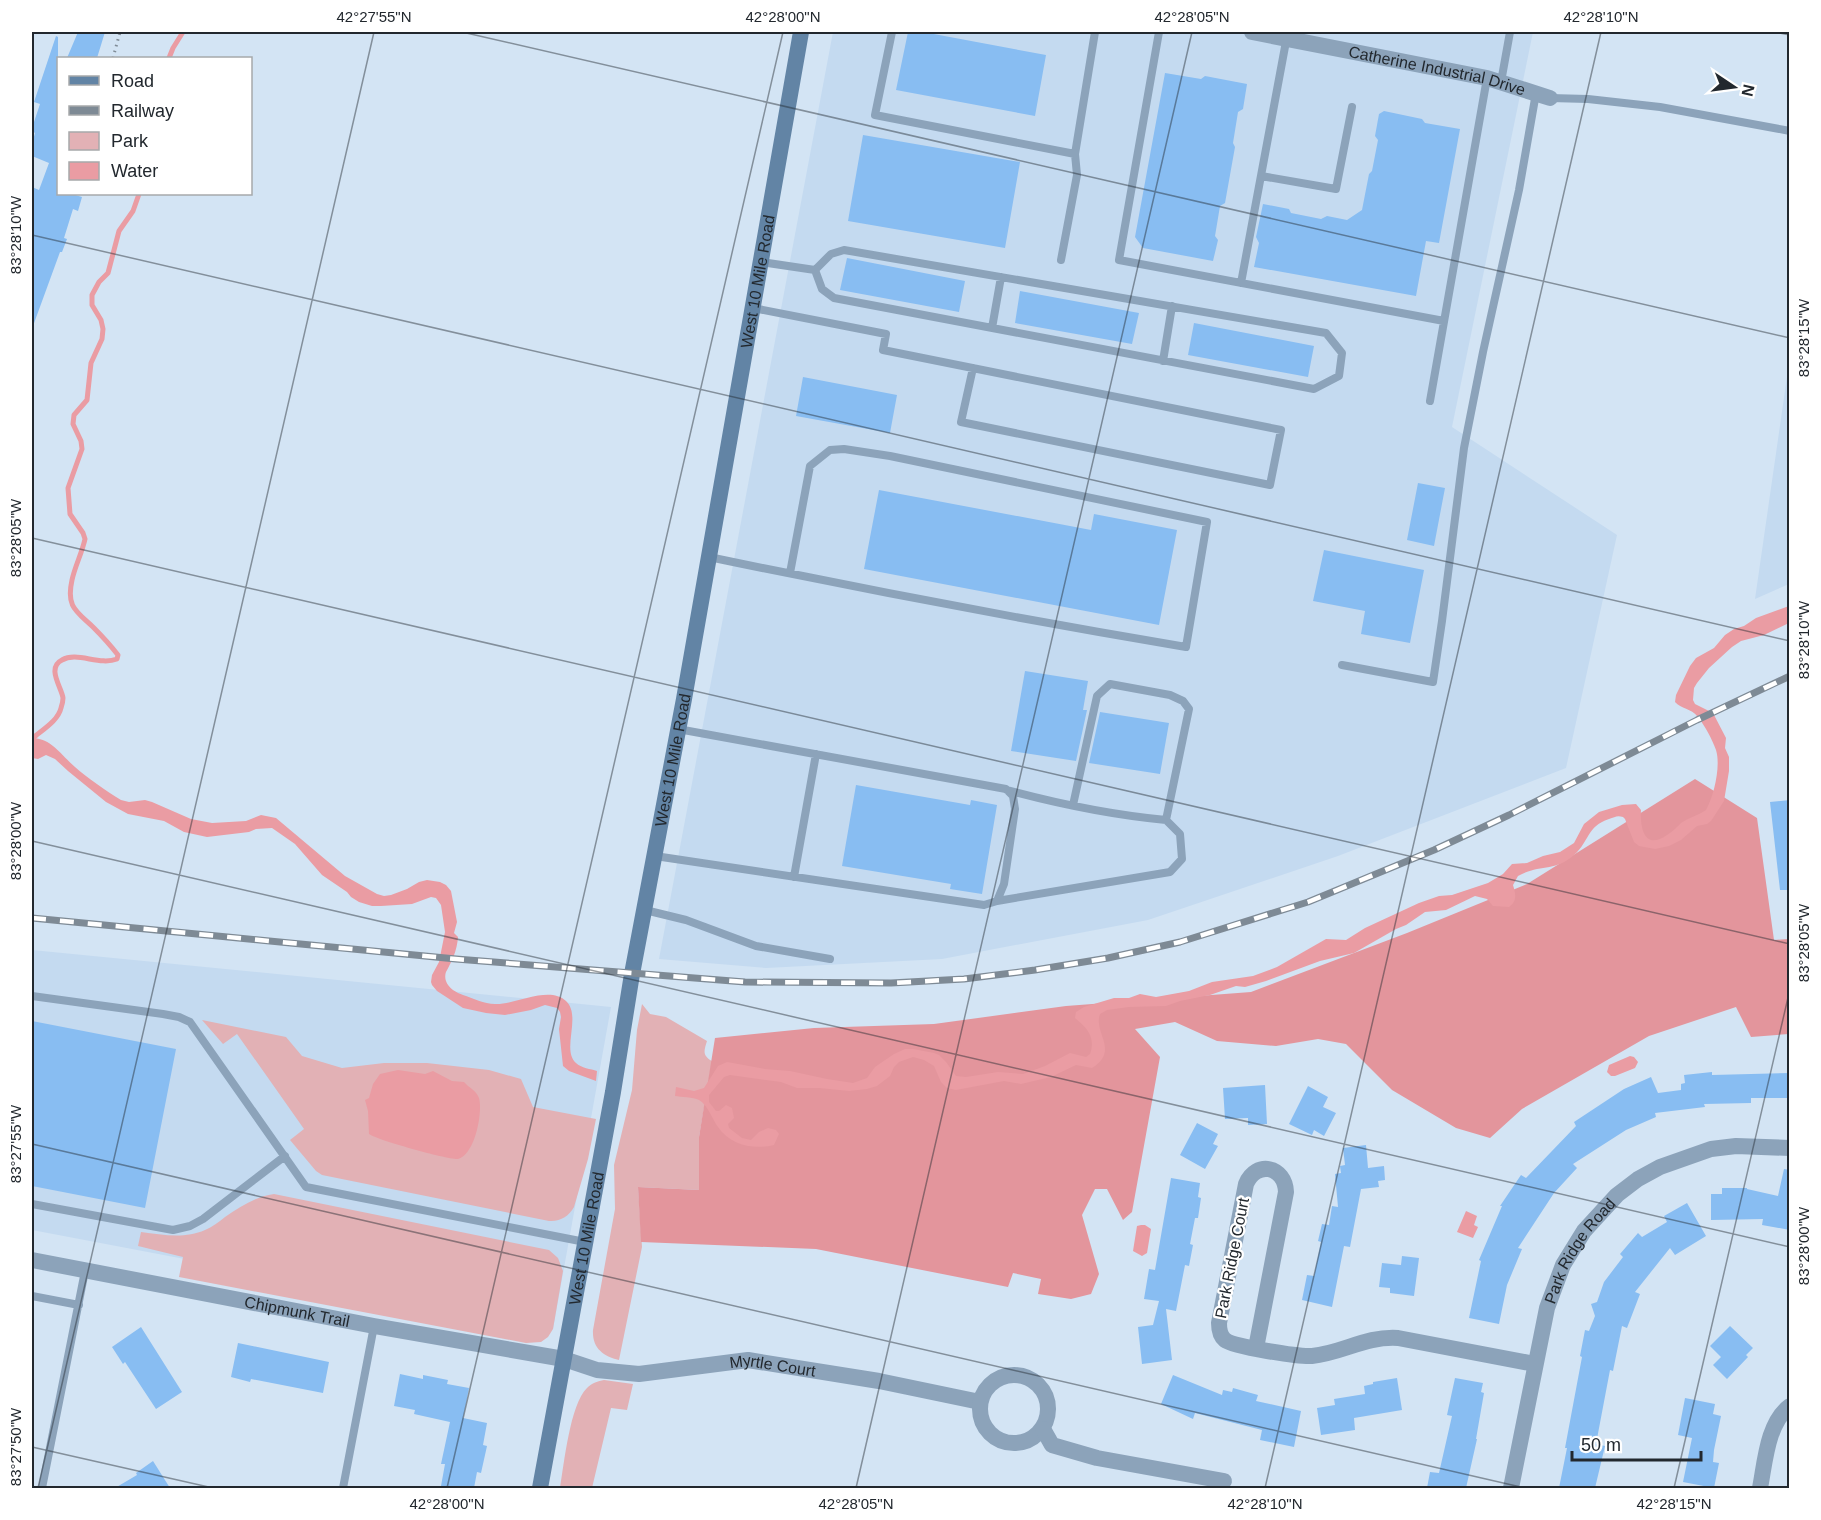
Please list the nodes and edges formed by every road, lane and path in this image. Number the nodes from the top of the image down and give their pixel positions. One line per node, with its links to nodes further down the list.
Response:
1 (120, 32): 9 (path)
2 (801, 32): 17 (main road, West 10 Mile Road)
3 (892, 32): 14 (lane)
4 (1095, 32): 14 (lane)
5 (1158, 32): 20 (lane)
6 (1252, 32): 8 (street, Catherine Industrial Drive)
7 (1510, 32): 10 (lane)
8 (1287, 35): 10 (street, Catherine Industrial Drive); 15 (lane)
9 (113, 57)
10 (1494, 80): 11 (street, Catherine Industrial Drive); 23 (lane)
11 (1543, 96): 13 (lane); 30 (lane)
12 (1352, 107): 15 (lane)
13 (1790, 131)
14 (1075, 154): 16 (lane)
15 (1261, 176): 20 (lane)
16 (1061, 260)
17 (761, 262): 18 (lane); 22 (main road, West 10 Mile Road)
18 (815, 270): 19 (lane); 24 (lane)
19 (1001, 277): 21 (lane); 24 (lane)
20 (1241, 283): 23 (lane)
21 (1172, 306): 25 (lane); 25 (lane)
22 (753, 308): 26 (lane); 28 (main road, West 10 Mile Road)
23 (1444, 321): 27 (lane)
24 (992, 328): 25 (lane)
25 (1163, 360)
26 (973, 368): 26 (lane)
27 (1430, 401)
28 (709, 557): 29 (lane); 31 (main road, West 10 Mile Road)
29 (790, 573): 29 (lane)
30 (1342, 665)
31 (678, 729): 32 (lane); 36 (main road, West 10 Mile Road)
32 (816, 754): 33 (lane); 37 (lane)
33 (1006, 789): 34 (lane); 38 (lane)
34 (1073, 805): 35 (lane); 35 (lane)
35 (1166, 820): 38 (lane)
36 (655, 856): 37 (lane); 39 (main road, West 10 Mile Road)
37 (794, 877): 38 (lane)
38 (997, 901)
39 (645, 910): 40 (lane); 45 (main road, West 10 Mile Road)
40 (830, 959)
41 (32, 996): 43 (lane)
42 (1790, 1148): 53 (street, Park Ridge Road)
43 (285, 1156): 44 (lane); 45 (lane)
44 (32, 1204)
45 (585, 1242): 52 (main road, West 10 Mile Road)
46 (32, 1260): 47 (street, Chipmunk Trail)
47 (86, 1271): 49 (lane); 50 (street, Chipmunk Trail)
48 (32, 1296): 49 (lane)
49 (79, 1305): 58 (lane)
50 (374, 1326): 52 (street, Chipmunk Trail); 59 (lane)
51 (1256, 1348): 51 (street, Park Ridge Court); 53 (street, Park Ridge Court)
52 (564, 1359): 54 (street, Myrtle Court); 60 (main road, West 10 Mile Road)
53 (1535, 1364): 61 (street, Park Ridge Road)
54 (980, 1402): 56 (street); 56 (street)
55 (1790, 1406): 62 (street)
56 (1043, 1429): 57 (street)
57 (1224, 1481)
58 (42, 1488)
59 (343, 1488)
60 (540, 1488)
61 (1511, 1488)
62 (1760, 1488)

